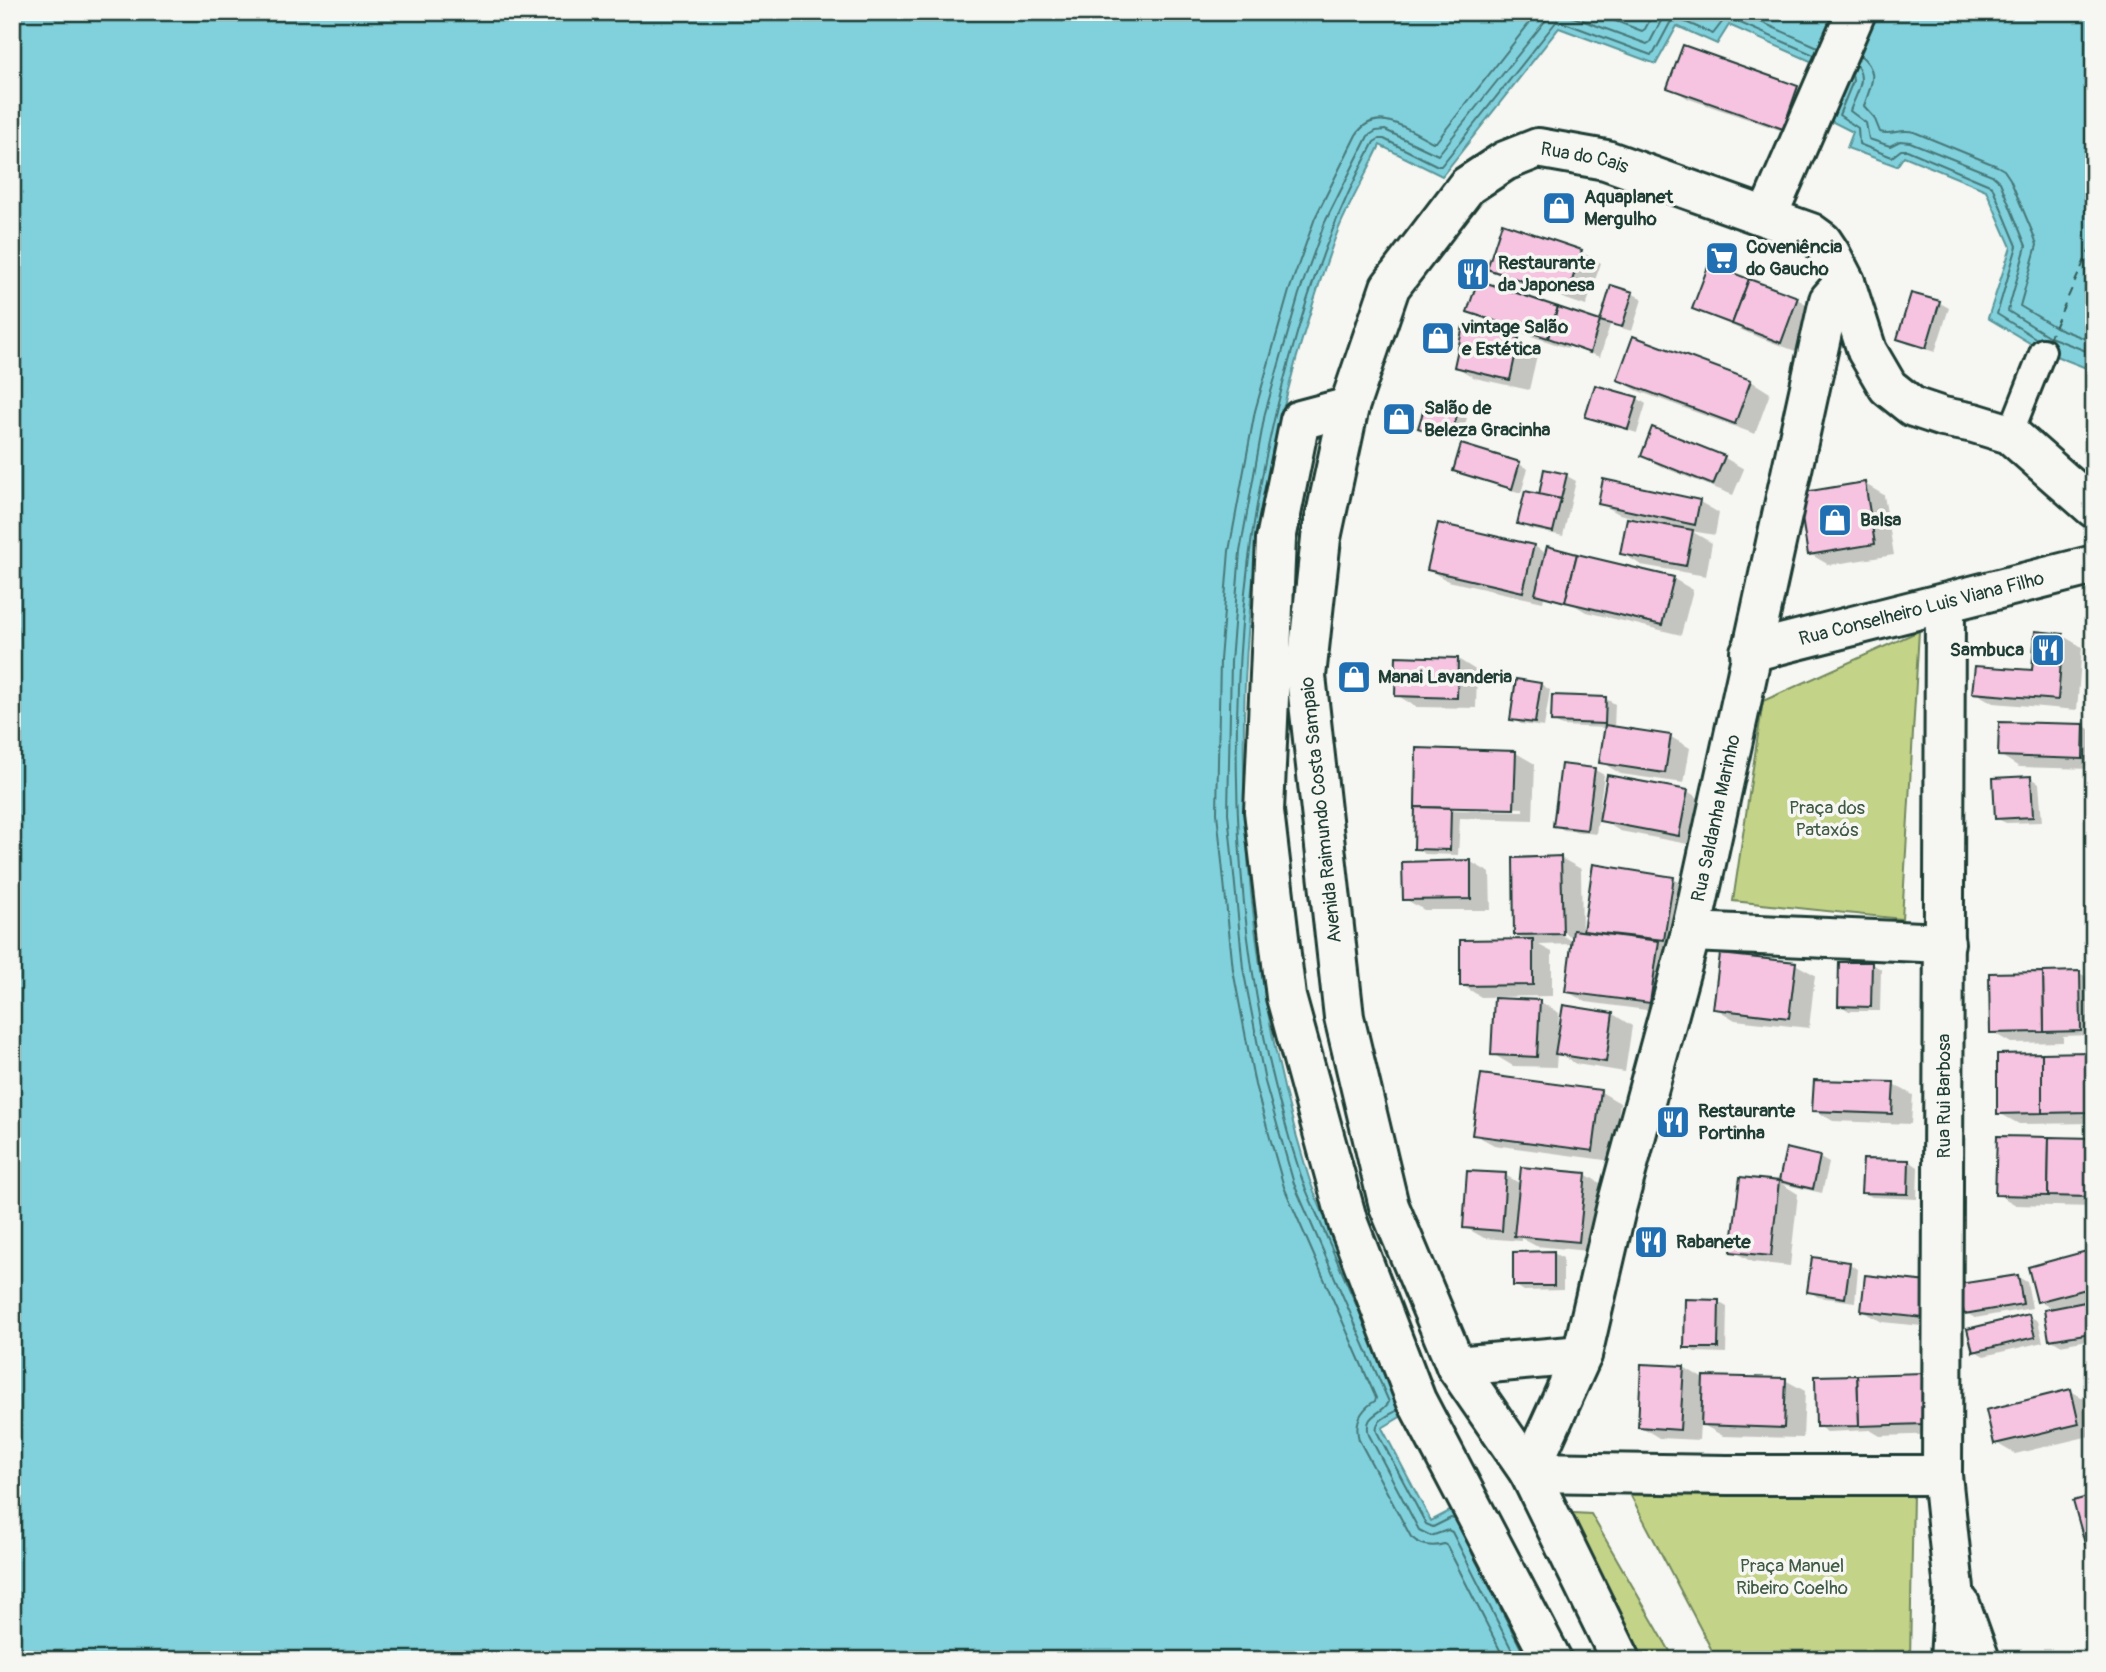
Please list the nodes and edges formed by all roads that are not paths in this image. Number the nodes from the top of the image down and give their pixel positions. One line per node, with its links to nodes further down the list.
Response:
1 (1856, 12): 3 (main road)
2 (1466, 186): 3 (main road, Rua do Cais); 6 (main road, Avenida Raimundo Costa Sampaio)
3 (1767, 217): 4 (main road, Rua do Cais)
4 (1845, 282): 7 (main road, Rua do Cais); 11 (main road, Rua Saldanha Marinho)
5 (2043, 351): 7 (lane)
6 (1349, 407): 15 (main road, Avenida Raimundo Costa Sampaio); 19 (main road)
7 (2010, 434): 8 (main road)
8 (2094, 508)
9 (2094, 565): 10 (main road, Rua Conselheiro Luis Viana Filho)
10 (1945, 603): 11 (main road, Rua Conselheiro Luis Viana Filho); 13 (main road, Rua Rui Barbosa)
11 (1750, 652): 12 (main road, Rua Saldanha Marinho)
12 (1690, 932): 13 (main road); 14 (main road, Rua Saldanha Marinho)
13 (1945, 943): 17 (main road, Rua Rui Barbosa)
14 (1582, 1355): 15 (main road); 16 (main road, Rua Saldanha Marinho)
15 (1456, 1366): 16 (main road, Avenida Raimundo Costa Sampaio)
16 (1529, 1472): 17 (main road); 20 (main road, Avenida Raimundo Costa Sampaio)
17 (1942, 1475): 18 (main road, Rua Rui Barbosa)
18 (1954, 1589): 21 (main road, Rua Rui Barbosa); 22 (main road, Rua Rui Barbosa)
19 (1552, 1660)
20 (1621, 1660)
21 (1950, 1660)
22 (1980, 1660)

